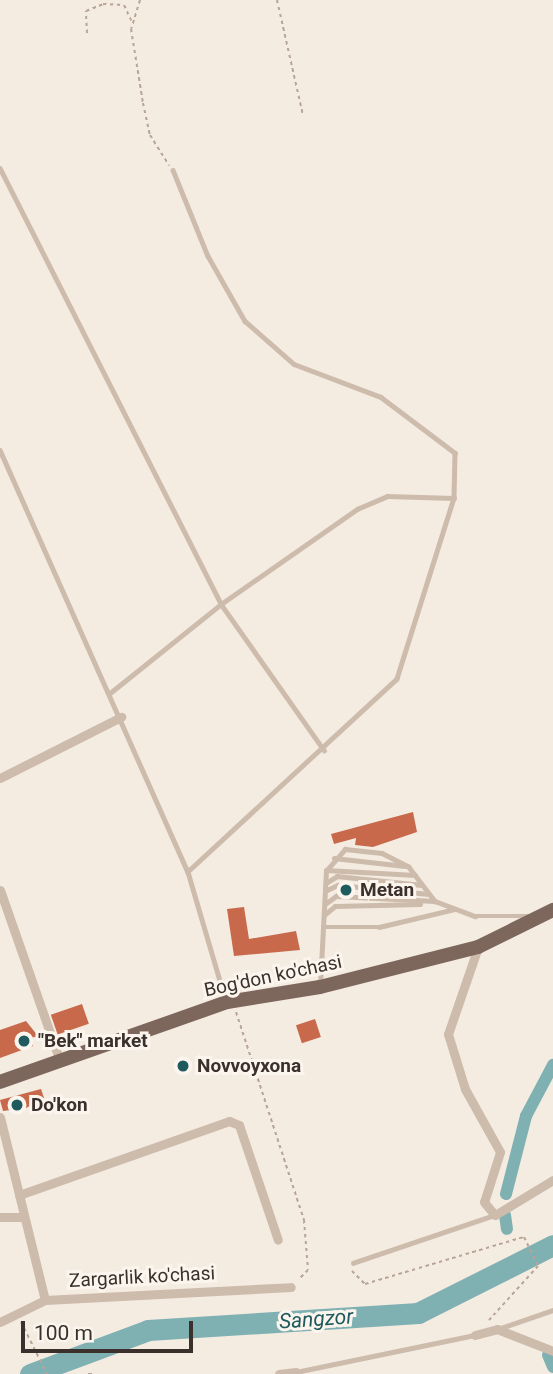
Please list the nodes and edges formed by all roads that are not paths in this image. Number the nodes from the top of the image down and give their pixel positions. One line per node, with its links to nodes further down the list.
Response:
1 (0, 168): 5 (lane)
2 (173, 170): 4 (lane)
3 (0, 450): 6 (lane)
4 (454, 498): 5 (lane); 8 (lane)
5 (221, 604): 6 (lane); 8 (lane)
6 (110, 693): 7 (lane)
7 (121, 717): 9 (street); 13 (lane)
8 (324, 750): 13 (lane)
9 (0, 778)
10 (334, 858): 11 (lane); 11 (lane); 12 (lane)
11 (409, 867): 14 (lane)
12 (326, 871): 14 (lane); 15 (lane)
13 (188, 872): 28 (lane)
14 (415, 875): 16 (lane)
15 (326, 883): 16 (lane); 18 (lane)
16 (423, 885): 19 (lane)
17 (0, 890): 29 (street)
18 (325, 891): 19 (lane); 21 (lane)
19 (430, 894): 20 (lane)
20 (435, 901): 21 (lane); 22 (lane); 24 (lane)
21 (324, 904): 24 (lane)
22 (456, 909): 23 (lane); 25 (lane)
23 (549, 912): 26 (main road, Bog'don ko'chasi)
24 (324, 915): 25 (lane)
25 (323, 927): 27 (lane)
26 (478, 947): 27 (main road, Bog'don ko'chasi); 34 (street)
27 (320, 987): 28 (main road, Bog'don ko'chasi)
28 (230, 1002): 29 (main road, Bog'don ko'chasi)
29 (60, 1061): 30 (main road, Bog'don ko'chasi)
30 (1, 1077)
31 (0, 1117): 33 (street)
32 (553, 1180): 34 (street)
33 (19, 1195): 36 (street); 37 (street)
34 (495, 1214): 38 (lane)
35 (0, 1217): 36 (street)
36 (24, 1217): 40 (street)
37 (278, 1240)
38 (353, 1263)
39 (290, 1286): 40 (street, Zargarlik ko'chasi)
40 (45, 1300): 42 (street, Zargarlik ko'chasi)
41 (553, 1310): 43 (lane)
42 (0, 1322)
43 (497, 1329): 44 (street); 45 (street)
44 (475, 1335): 46 (lane)
45 (553, 1351)
46 (298, 1373): 47 (street)
47 (279, 1374)

